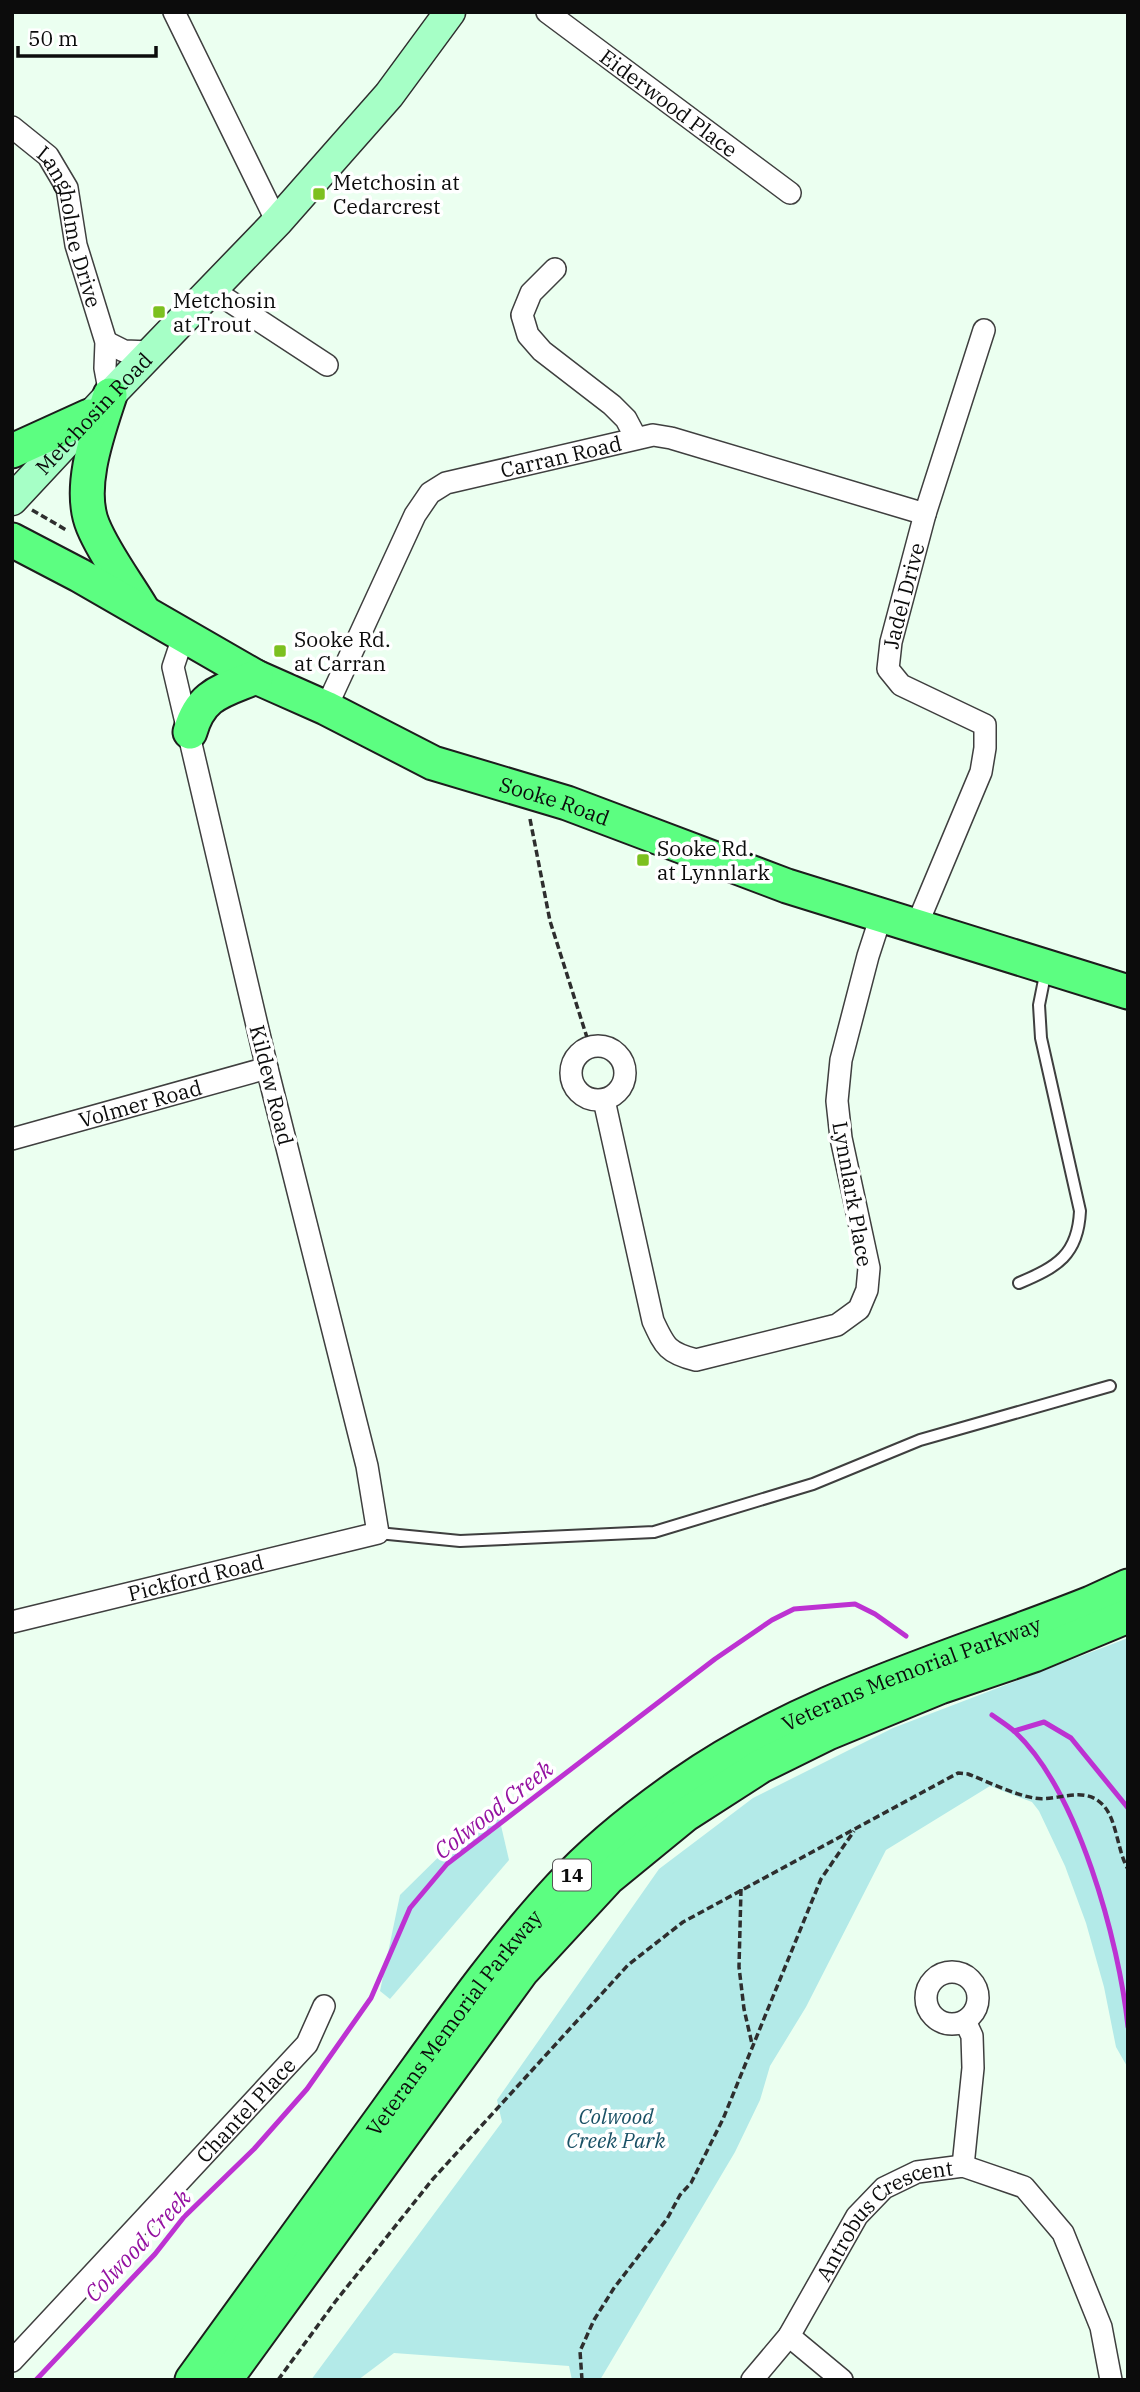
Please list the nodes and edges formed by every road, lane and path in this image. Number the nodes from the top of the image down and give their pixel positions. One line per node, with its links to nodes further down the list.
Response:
1 (174, 12): 6 (street)
2 (450, 12): 6 (main road, Metchosin Road)
3 (547, 12): 5 (street, Eiderwood Place)
4 (12, 127): 10 (street, Langholme Drive)
5 (790, 193)
6 (278, 222): 8 (main road, Metchosin Road)
7 (555, 268): 14 (street)
8 (211, 289): 11 (main road, Metchosin Road); 12 (street)
9 (984, 330): 17 (street, Jadel Drive)
10 (106, 342): 11 (street); 13 (street, Langholme Drive)
11 (151, 352): 13 (main road, Metchosin Road)
12 (327, 365)
13 (99, 406): 15 (main road); 16 (main road, Metchosin Road); 20 (main road)
14 (636, 438): 17 (street, Carran Road); 23 (street, Carran Road)
15 (12, 451)
16 (21, 505): 18 (path)
17 (925, 514): 27 (street, Jadel Drive)
18 (74, 534)
19 (12, 540): 20 (main road, Sooke Road)
20 (145, 614): 21 (main road, Sooke Road)
21 (183, 637): 22 (main road, Sooke Road); 24 (street, Kildew Road)
22 (257, 677): 23 (main road, Sooke Road); 24 (main road)
23 (326, 708): 25 (main road, Sooke Road)
24 (190, 732): 31 (street, Kildew Road)
25 (525, 791): 26 (main road, Sooke Road); 30 (path)
26 (881, 916): 27 (main road, Sooke Road); 32 (street, Lynnlark Place)
27 (916, 927): 28 (main road, Sooke Road)
28 (1046, 967): 29 (main road, Sooke Road); 34 (lane)
29 (1128, 992)
30 (590, 1047): 32 (street); 32 (street)
31 (267, 1068): 33 (street, Volmer Road); 36 (street, Kildew Road)
32 (604, 1100)
33 (12, 1139)
34 (1019, 1283)
35 (1110, 1386): 36 (lane)
36 (378, 1533): 39 (street, Pickford Road)
37 (1128, 1586): 41 (main road, Veterans Memorial Parkway / 14)
38 (1128, 1616): 41 (main road, Veterans Memorial Parkway / 14)
39 (12, 1622)
40 (855, 1829): 42 (path); 43 (path); 46 (path)
41 (599, 1868): 50 (main road, Veterans Memorial Parkway / 14); 51 (main road, Veterans Memorial Parkway / 14)
42 (1128, 1869)
43 (741, 1889): 46 (path); 52 (path)
44 (324, 2006): 49 (street, Chantel Place)
45 (965, 2021): 47 (street)
46 (752, 2045): 53 (path)
47 (963, 2166): 48 (street, Antrobus Crescent); 56 (street, Antrobus Crescent)
48 (789, 2336): 54 (street, Antrobus Crescent); 55 (street)
49 (14, 2356)
50 (192, 2380)
51 (225, 2380)
52 (278, 2380)
53 (582, 2380)
54 (752, 2380)
55 (842, 2380)
56 (1111, 2380)

